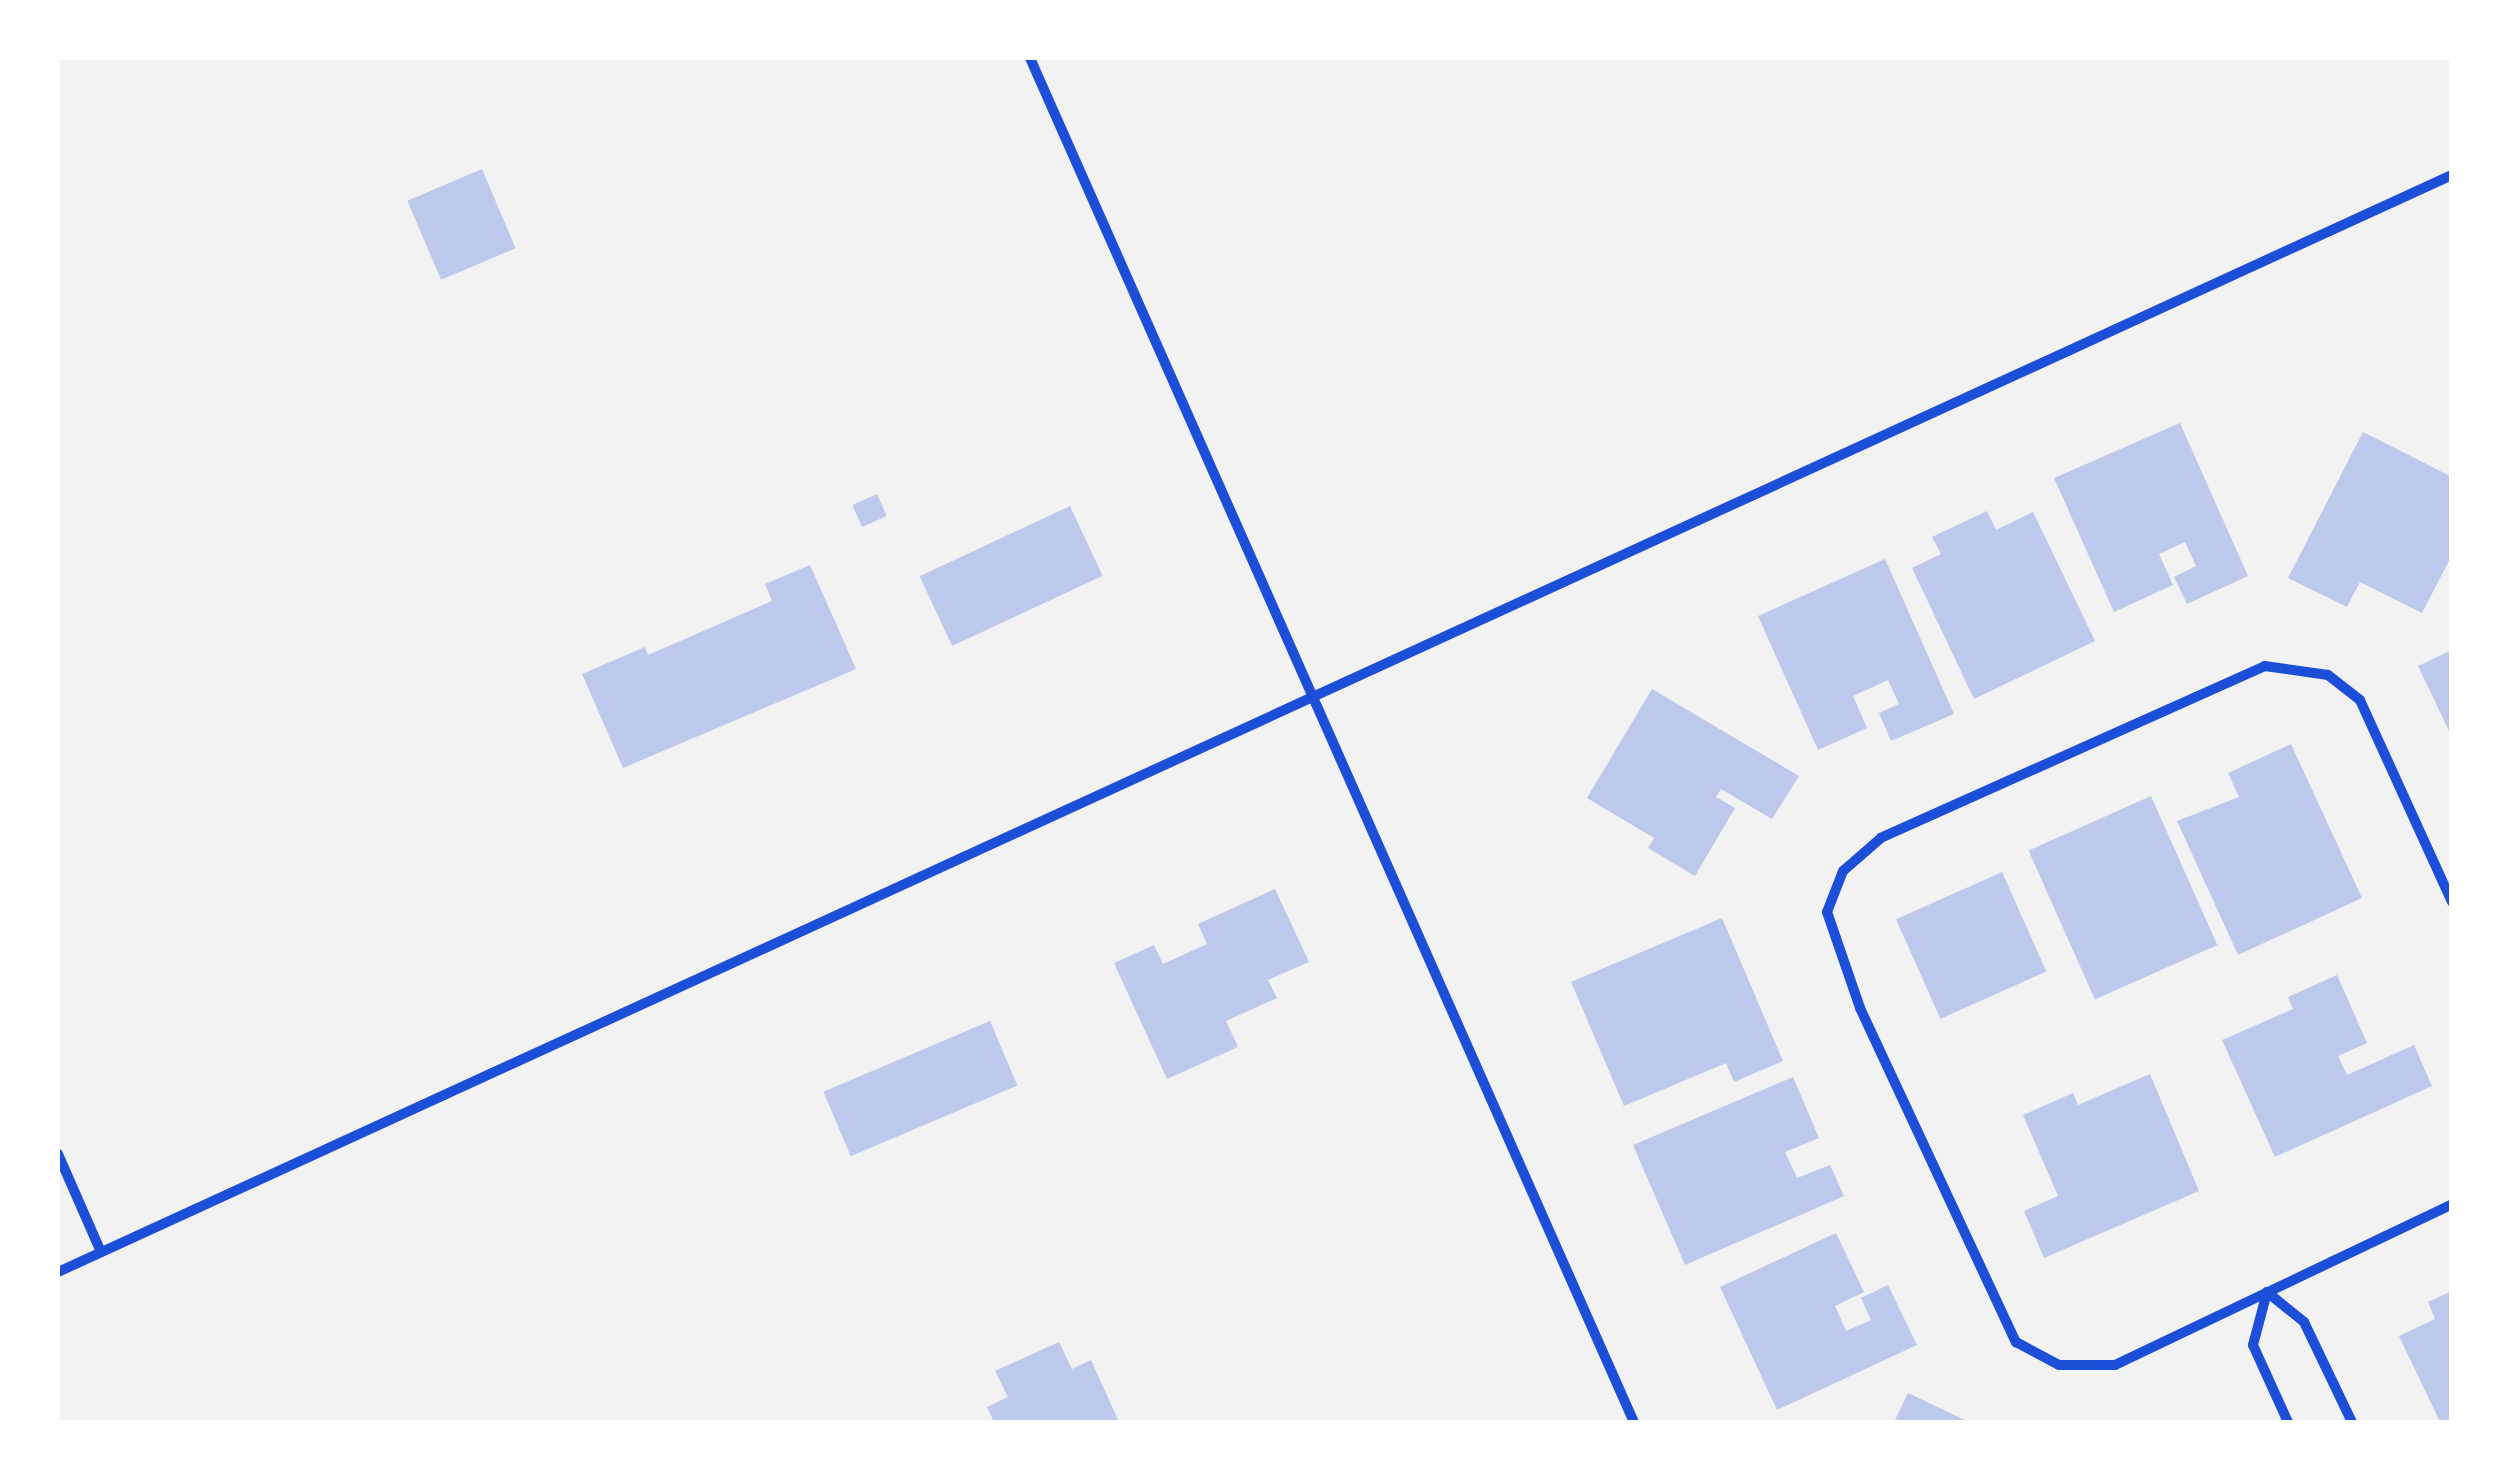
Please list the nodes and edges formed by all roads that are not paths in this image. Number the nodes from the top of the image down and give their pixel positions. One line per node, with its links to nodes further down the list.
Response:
1 (1030, 58): 3 (street)
2 (2452, 175): 3 (street)
3 (1313, 698): 7 (street); 10 (street)
4 (2452, 902): 9 (street)
5 (58, 1154): 7 (street)
6 (2452, 1204): 9 (street)
7 (101, 1252): 8 (street)
8 (58, 1272)
9 (2267, 1292): 11 (street); 12 (street)
10 (1634, 1422)
11 (2288, 1422)
12 (2352, 1422)

